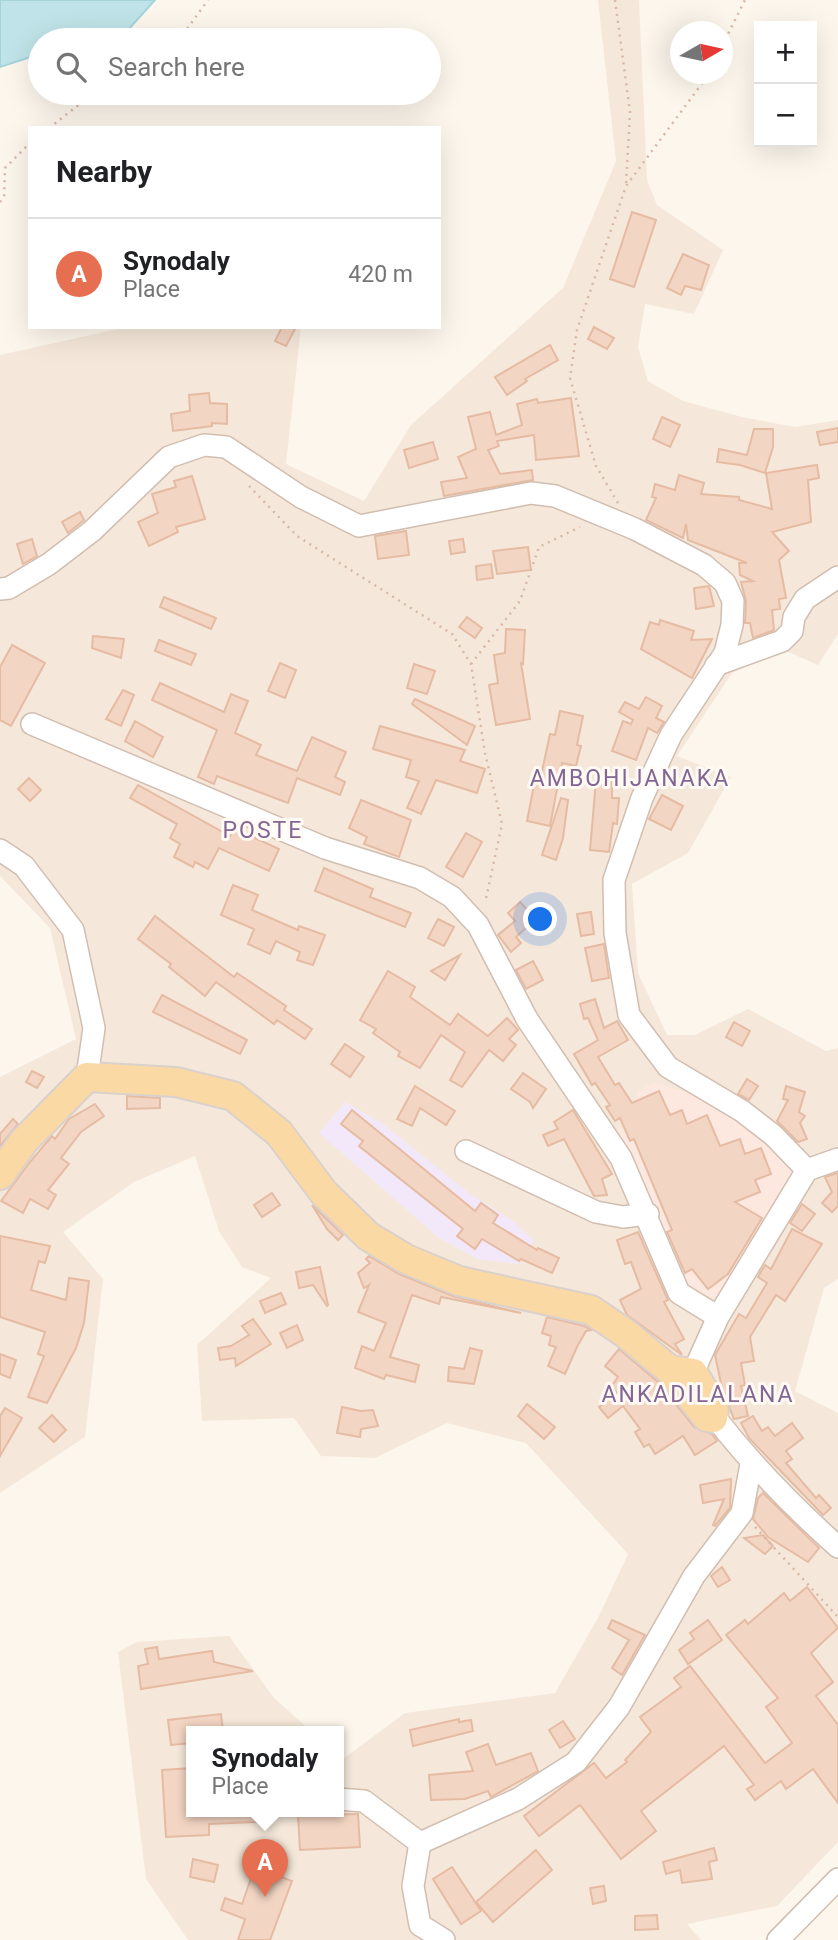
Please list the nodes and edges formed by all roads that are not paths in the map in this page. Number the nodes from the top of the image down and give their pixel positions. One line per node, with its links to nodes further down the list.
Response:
1 (838, 578): 3 (street)
2 (0, 589): 3 (street)
3 (716, 665): 9 (street)
4 (32, 724): 11 (street)
5 (0, 850): 6 (street)
6 (87, 1077): 10 (main road); 13 (main road)
7 (466, 1151): 11 (street)
8 (838, 1159): 9 (street)
9 (807, 1170): 12 (street)
10 (0, 1175)
11 (648, 1214): 12 (street)
12 (718, 1317): 13 (street)
13 (681, 1372): 14 (main road)
14 (714, 1416): 15 (street)
15 (751, 1464): 16 (street); 18 (street)
16 (838, 1547)
17 (344, 1799): 18 (street)
18 (420, 1843): 20 (street)
19 (838, 1879): 21 (street)
20 (444, 1940)
21 (778, 1940)

